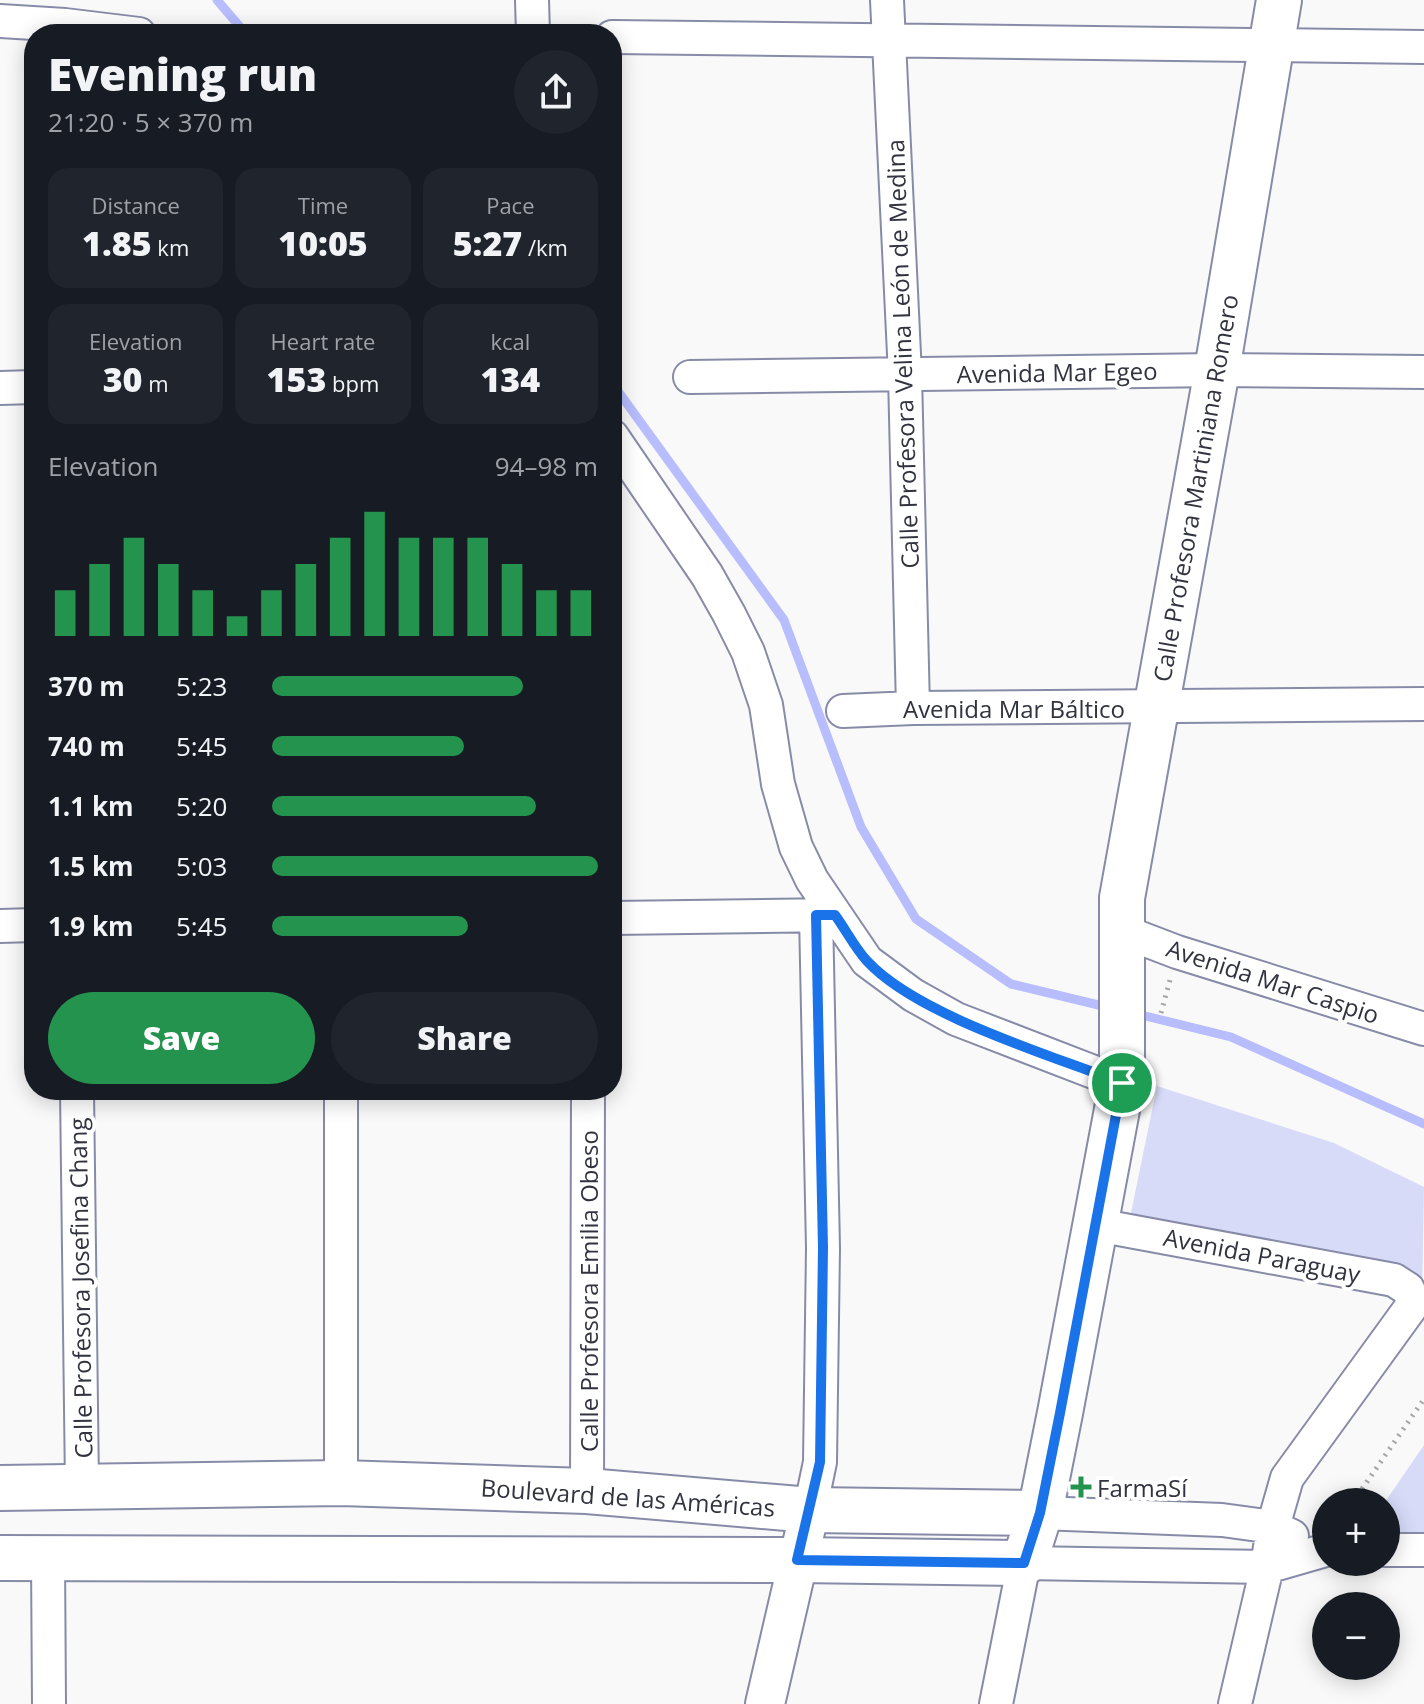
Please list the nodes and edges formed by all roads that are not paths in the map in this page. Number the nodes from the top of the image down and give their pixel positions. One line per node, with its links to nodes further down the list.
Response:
1 (532, 0): 7 (street)
2 (887, 0): 9 (street, Calle Profesora Velina León de Medina)
3 (1279, 0): 10 (main road, Calle Profesora Martiniana Romero)
4 (64, 20): 5 (street); 6 (street)
5 (0, 21)
6 (85, 24)
7 (533, 24)
8 (622, 37): 9 (street)
9 (889, 42): 10 (street); 14 (street, Calle Profesora Velina León de Medina)
10 (1272, 46): 11 (street); 12 (main road, Calle Profesora Martiniana Romero)
11 (1424, 47)
12 (1217, 370): 13 (street, Avenida Mar Egeo); 14 (street, Avenida Mar Egeo); 20 (main road, Calle Profesora Martiniana Romero)
13 (1424, 372)
14 (905, 375): 15 (street, Avenida Mar Egeo); 21 (street, Calle Profesora Velina León de Medina)
15 (690, 377)
16 (24, 387): 17 (street)
17 (0, 388)
18 (622, 451): 23 (street)
19 (1424, 704): 20 (street, Avenida Mar Báltico)
20 (1156, 707): 21 (street, Avenida Mar Báltico); 27 (main road, Calle Profesora Martiniana Romero)
21 (913, 708): 22 (street, Avenida Mar Báltico)
22 (843, 711)
23 (826, 915): 24 (street); 29 (street); 38 (street)
24 (622, 918)
25 (24, 925): 26 (street)
26 (0, 926)
27 (1122, 931): 28 (street, Avenida Mar Caspio); 29 (main road, Calle Profesora Martiniana Romero)
28 (1424, 1029)
29 (1122, 1083): 33 (main road)
30 (77, 1100): 35 (street, Calle Profesora Josefina Chang)
31 (341, 1100): 34 (street)
32 (588, 1100): 37 (street, Calle Profesora Emilia Obeso)
33 (1097, 1225): 39 (main road); 40 (street, Avenida Paraguay)
34 (341, 1483): 35 (main road, Boulevard de las Américas); 37 (main road, Boulevard de las Américas)
35 (82, 1486): 36 (main road, Boulevard de las Américas)
36 (0, 1488)
37 (587, 1491): 38 (main road, Boulevard de las Américas)
38 (810, 1510): 39 (main road, Boulevard de las Américas); 47 (street)
39 (1040, 1513): 40 (street, Boulevard de las Américas); 48 (main road)
40 (1273, 1527): 41 (street, Boulevard de las Américas); 49 (street)
41 (1312, 1545)
42 (1400, 1550): 43 (street)
43 (1424, 1550)
44 (1312, 1553): 49 (street, Boulevard de las Américas)
45 (48, 1557): 46 (main road, Boulevard de las Américas); 47 (main road, Boulevard de las Américas); 50 (street)
46 (0, 1558)
47 (797, 1560): 48 (main road, Boulevard de las Américas); 51 (street)
48 (1024, 1563): 49 (street, Boulevard de las Américas); 52 (street)
49 (1267, 1567): 53 (street)
50 (49, 1704)
51 (765, 1704)
52 (996, 1704)
53 (1235, 1704)

